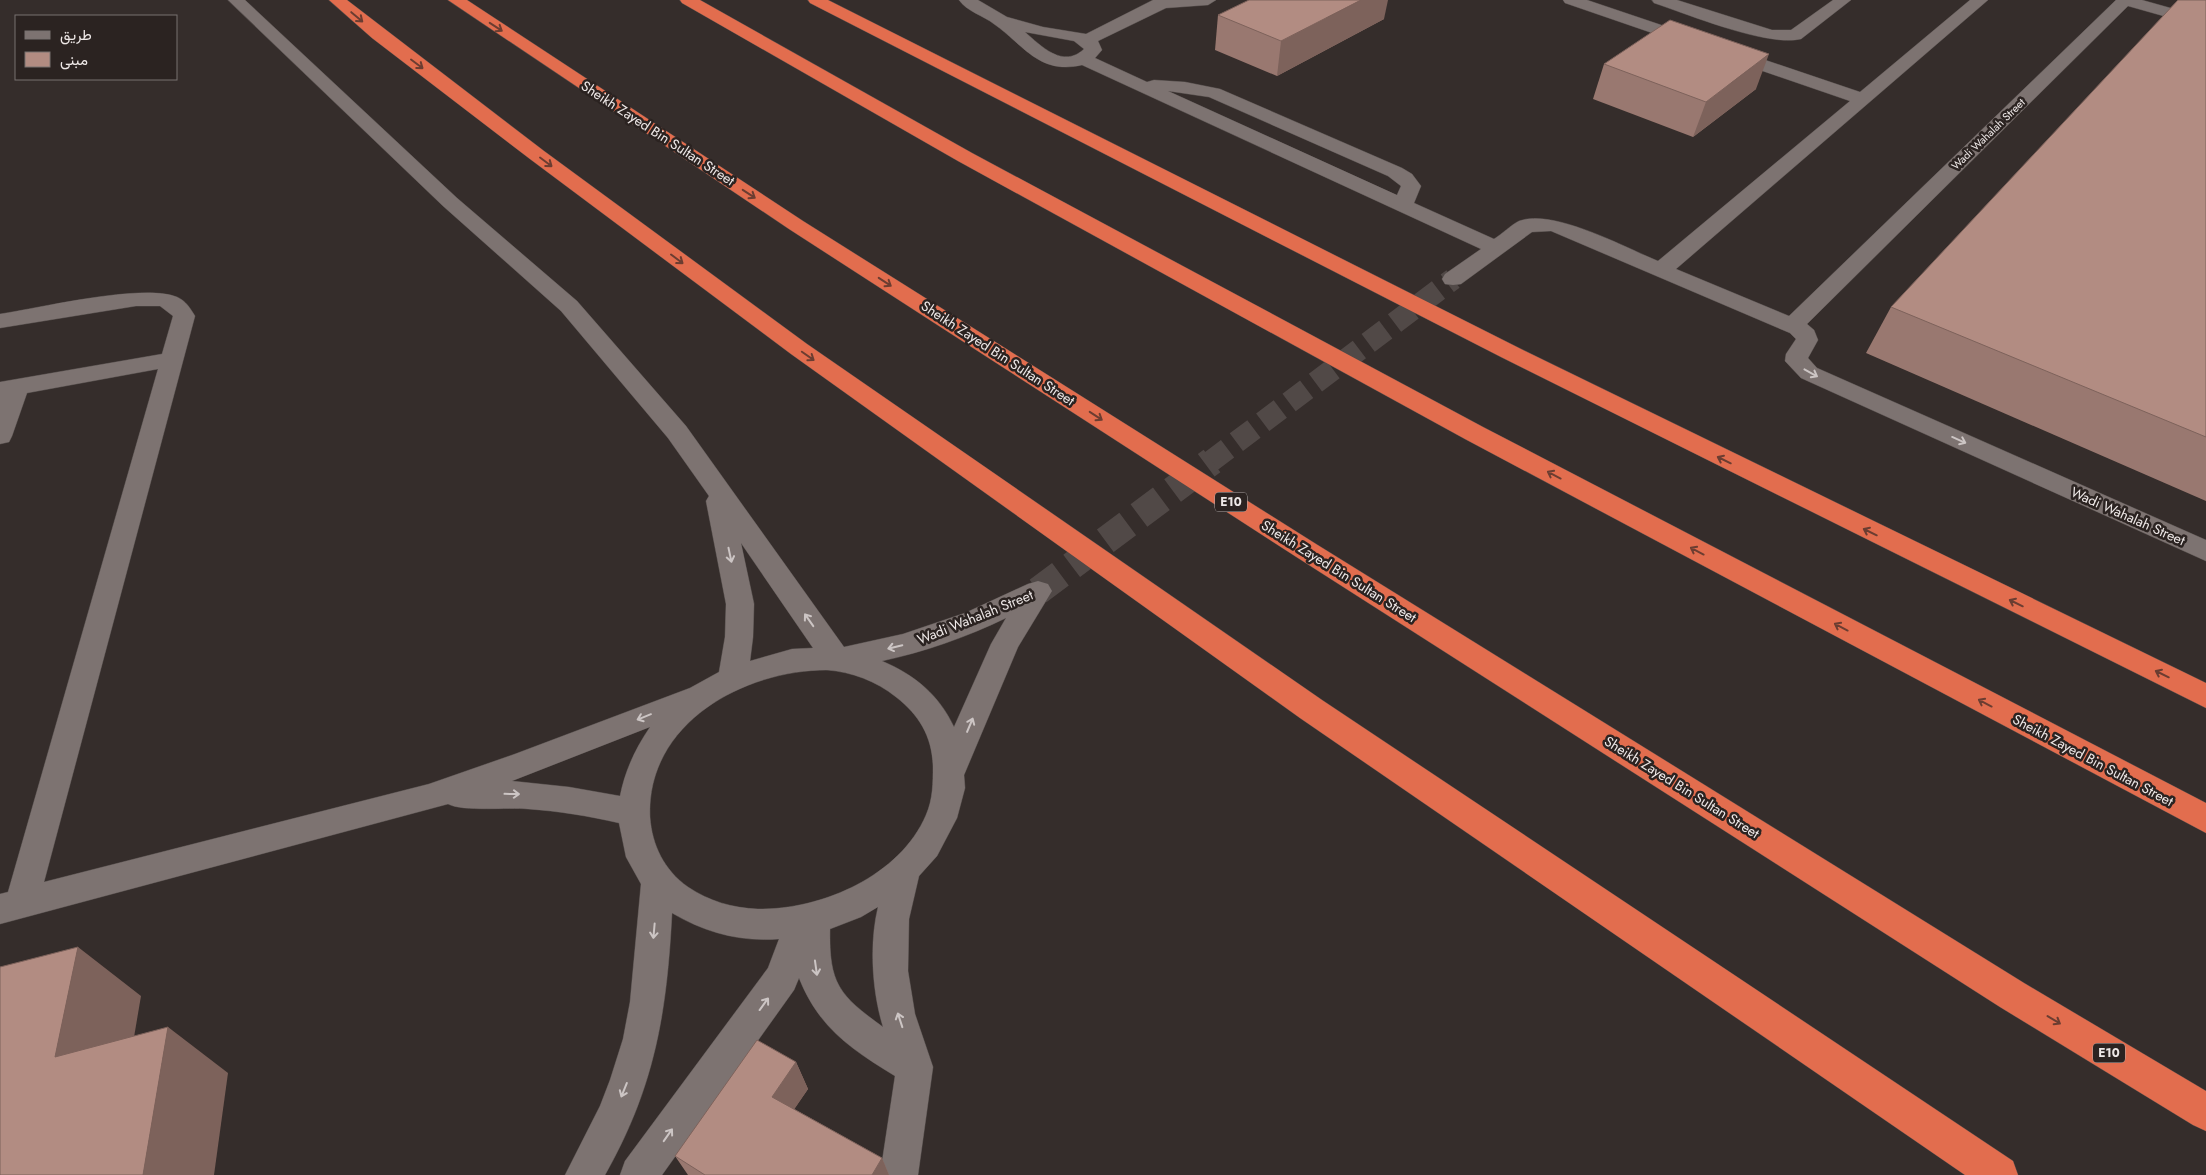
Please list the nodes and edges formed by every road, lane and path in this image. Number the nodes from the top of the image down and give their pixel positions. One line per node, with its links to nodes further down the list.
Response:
1 (236, 0): 30 (street)
2 (337, 0): 48 (highway, one-way to 48)
3 (456, 0): 44 (highway, Sheikh Zayed Bin Sultan Street / E10, one-way to 44)
4 (688, 0): 38 (highway, Sheikh Zayed Bin Sultan Street, one-way to 4)
5 (816, 0): 34 (highway, one-way to 5)
6 (967, 0): 15 (street)
7 (1208, 0): 13 (street)
8 (1571, 0): 14 (street)
9 (1660, 0): 10 (street)
10 (1843, 0)
11 (1980, 0): 20 (street)
12 (2124, 0): 16 (street, Wadi Wahalah Street); 26 (street, Wadi Wahalah Street)
13 (1164, 1): 17 (street)
14 (1604, 4): 20 (street)
15 (1001, 21): 17 (street); 18 (street)
16 (2206, 23)
17 (1087, 40): 18 (street)
18 (1083, 59): 19 (street)
19 (1135, 83): 21 (street); 21 (street)
20 (1862, 99): 23 (street)
21 (1403, 206): 22 (street)
22 (1496, 248): 23 (street, Wadi Wahalah Street); 24 (street, Wadi Wahalah Street)
23 (1660, 270): 26 (street, Wadi Wahalah Street)
24 (1453, 279)
25 (0, 320): 27 (street)
26 (1792, 326): 31 (street, Wadi Wahalah Street, one-way to 31)
27 (172, 359): 28 (street); 41 (street)
28 (9, 388): 29 (street)
29 (0, 436)
30 (717, 490): 32 (street, one-way to 30); 33 (street, one-way to 33)
31 (2206, 551)
32 (837, 660): 33 (street); 35 (street); 35 (street, Wadi Wahalah Street, one-way to 32)
33 (719, 686): 36 (street, one-way to 36); 37 (street)
34 (2206, 696)
35 (951, 770): 39 (street)
36 (429, 798): 37 (street, one-way to 37); 41 (street)
37 (633, 813): 40 (street)
38 (2206, 819)
39 (904, 871): 42 (street); 43 (street, one-way to 39)
40 (658, 882): 42 (street); 45 (street, one-way to 45)
41 (10, 906)
42 (808, 921): 43 (street, one-way to 43); 46 (street, one-way to 42)
43 (915, 1066): 47 (street)
44 (2206, 1112)
45 (584, 1175)
46 (640, 1175)
47 (899, 1175)
48 (1998, 1175)

